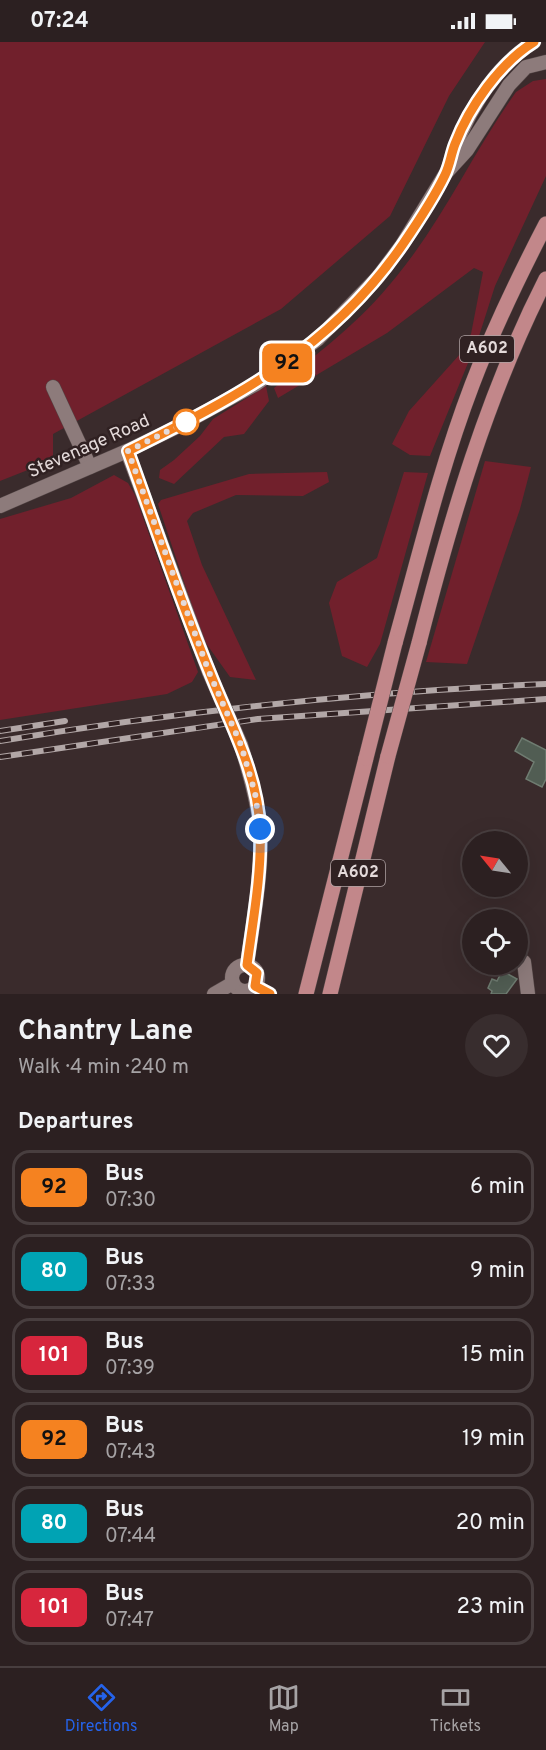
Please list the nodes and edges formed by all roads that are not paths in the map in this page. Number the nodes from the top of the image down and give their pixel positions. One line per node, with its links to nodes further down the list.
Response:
1 (534, 42): 3 (street, Stevenage Road)
2 (546, 63): 3 (street, Stevenage Road)
3 (446, 173): 7 (street, Stevenage Road)
4 (546, 224): 14 (main road, A602, bridge)
5 (546, 279): 15 (main road, A602, bridge)
6 (53, 387): 8 (street)
7 (128, 451): 8 (street, Stevenage Road); 10 (street, bridge)
8 (90, 467): 9 (street, Stevenage Road)
9 (0, 506)
10 (247, 965): 12 (street); 13 (street)
11 (526, 975): 18 (street)
12 (232, 983): 13 (street); 16 (street)
13 (255, 986): 17 (street)
14 (307, 990)
15 (330, 993)
16 (214, 994)
17 (270, 994)
18 (528, 994)

